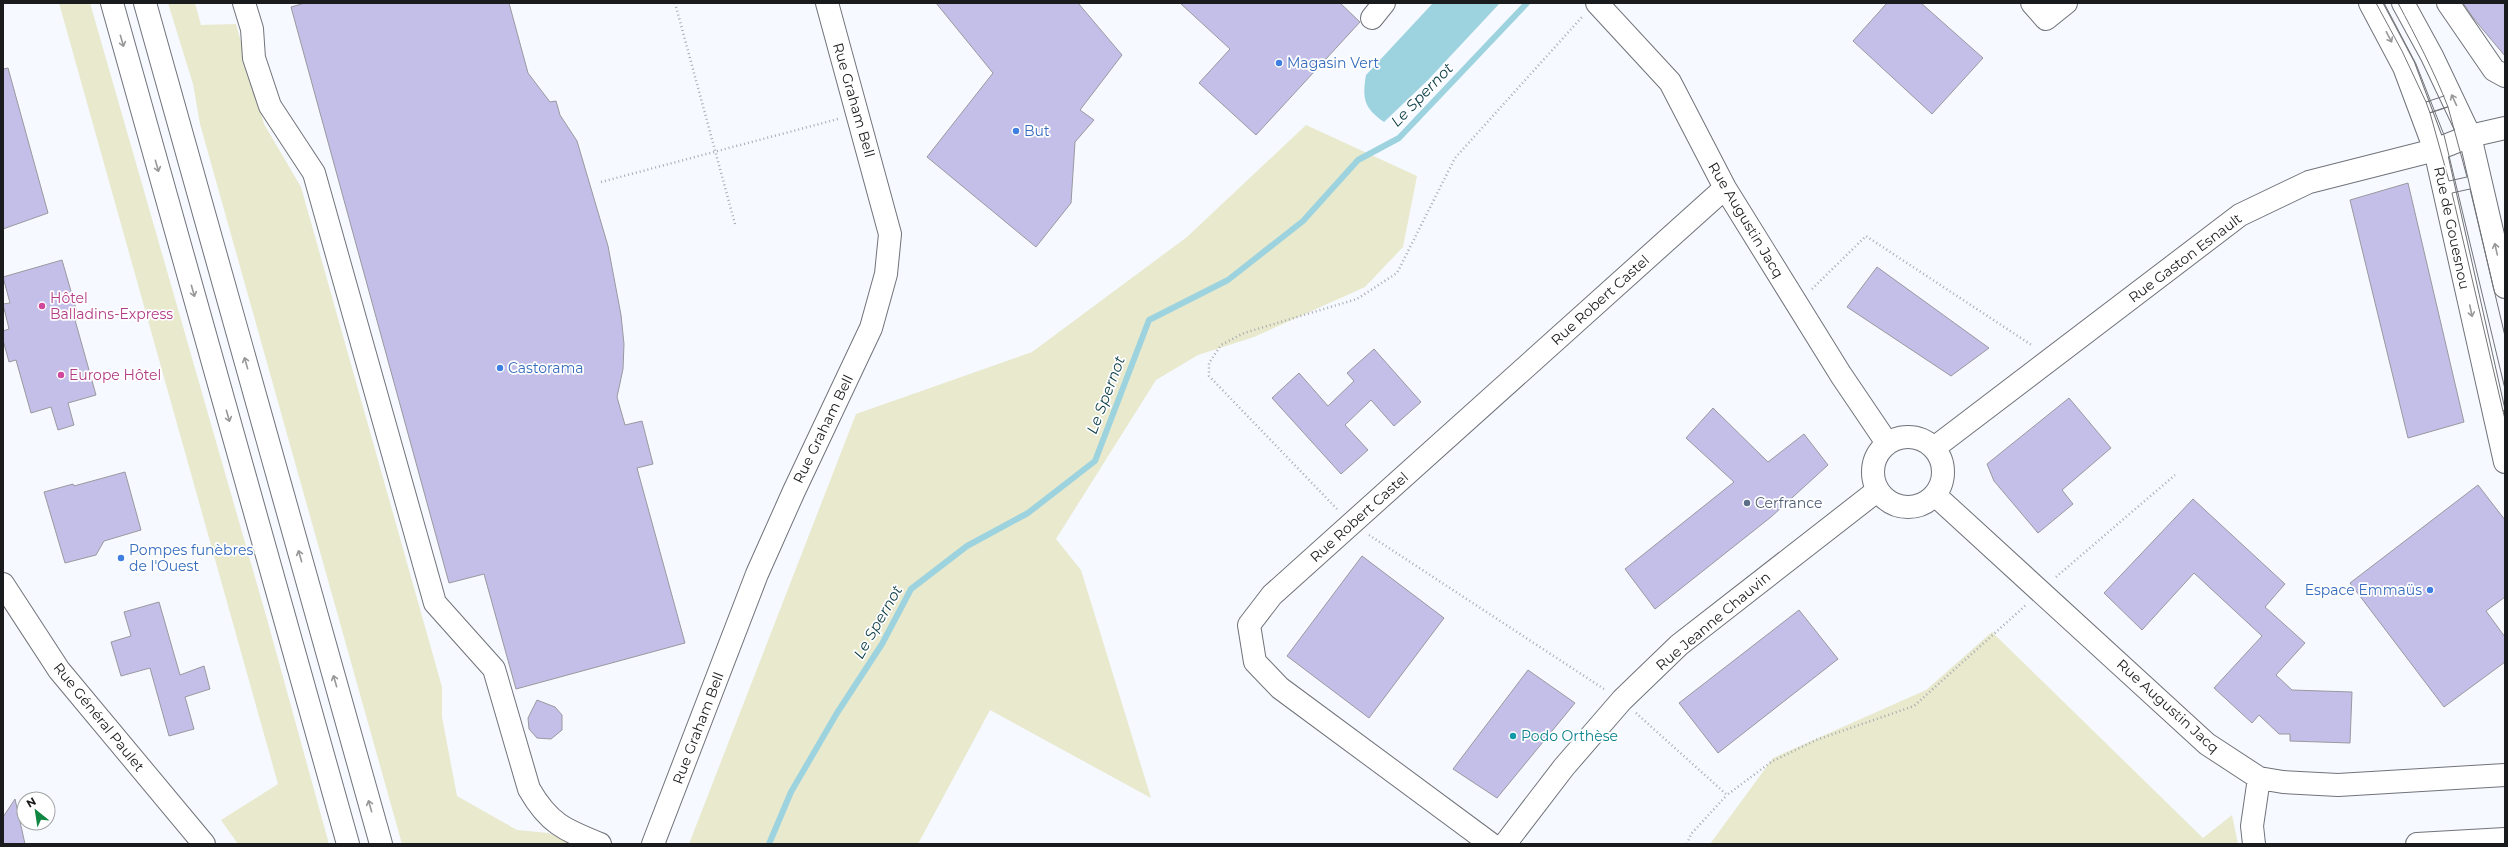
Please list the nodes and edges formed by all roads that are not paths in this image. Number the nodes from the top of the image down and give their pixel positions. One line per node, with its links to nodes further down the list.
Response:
1 (112, 3): 27 (main road, one-way to 27)
2 (145, 3): 28 (main road, one-way to 2)
3 (244, 3): 29 (main road)
4 (827, 3): 30 (main road, Rue Graham Bell)
5 (2032, 3): 6 (main road)
6 (2066, 3)
7 (2370, 3): 14 (main road, Rue de Gouesnou, one-way to 14)
8 (2403, 3): 13 (main road, one-way to 8)
9 (2448, 3): 11 (main road)
10 (1590, 9): 15 (main road, Rue Augustin Jacq)
11 (2505, 76)
12 (2505, 128): 13 (main road, Rue Gaston Esnault)
13 (2470, 136): 14 (main road, Rue Gaston Esnault); 16 (main road, one-way to 13)
14 (2435, 150): 18 (main road, Rue Gaston Esnault); 19 (main road, Rue de Gouesnou, one-way to 19)
15 (1725, 188): 17 (main road, Rue Augustin Jacq); 31 (main road, Rue Robert Castel)
16 (2505, 287)
17 (1888, 444): 18 (main road); 20 (main road)
18 (1934, 448): 21 (main road)
19 (2505, 462)
20 (1878, 490): 21 (main road); 32 (main road, Rue Jeanne Chauvin)
21 (1935, 495): 23 (main road, Rue Augustin Jacq)
22 (3, 584): 26 (main road, Rue Général Paulet)
23 (2259, 778): 24 (main road, Rue Augustin Jacq); 33 (main road)
24 (2505, 778)
25 (2505, 839): 34 (main road)
26 (204, 844)
27 (348, 844)
28 (381, 844)
29 (600, 844)
30 (653, 844)
31 (1490, 844)
32 (1505, 844)
33 (2254, 844)
34 (2417, 844)

